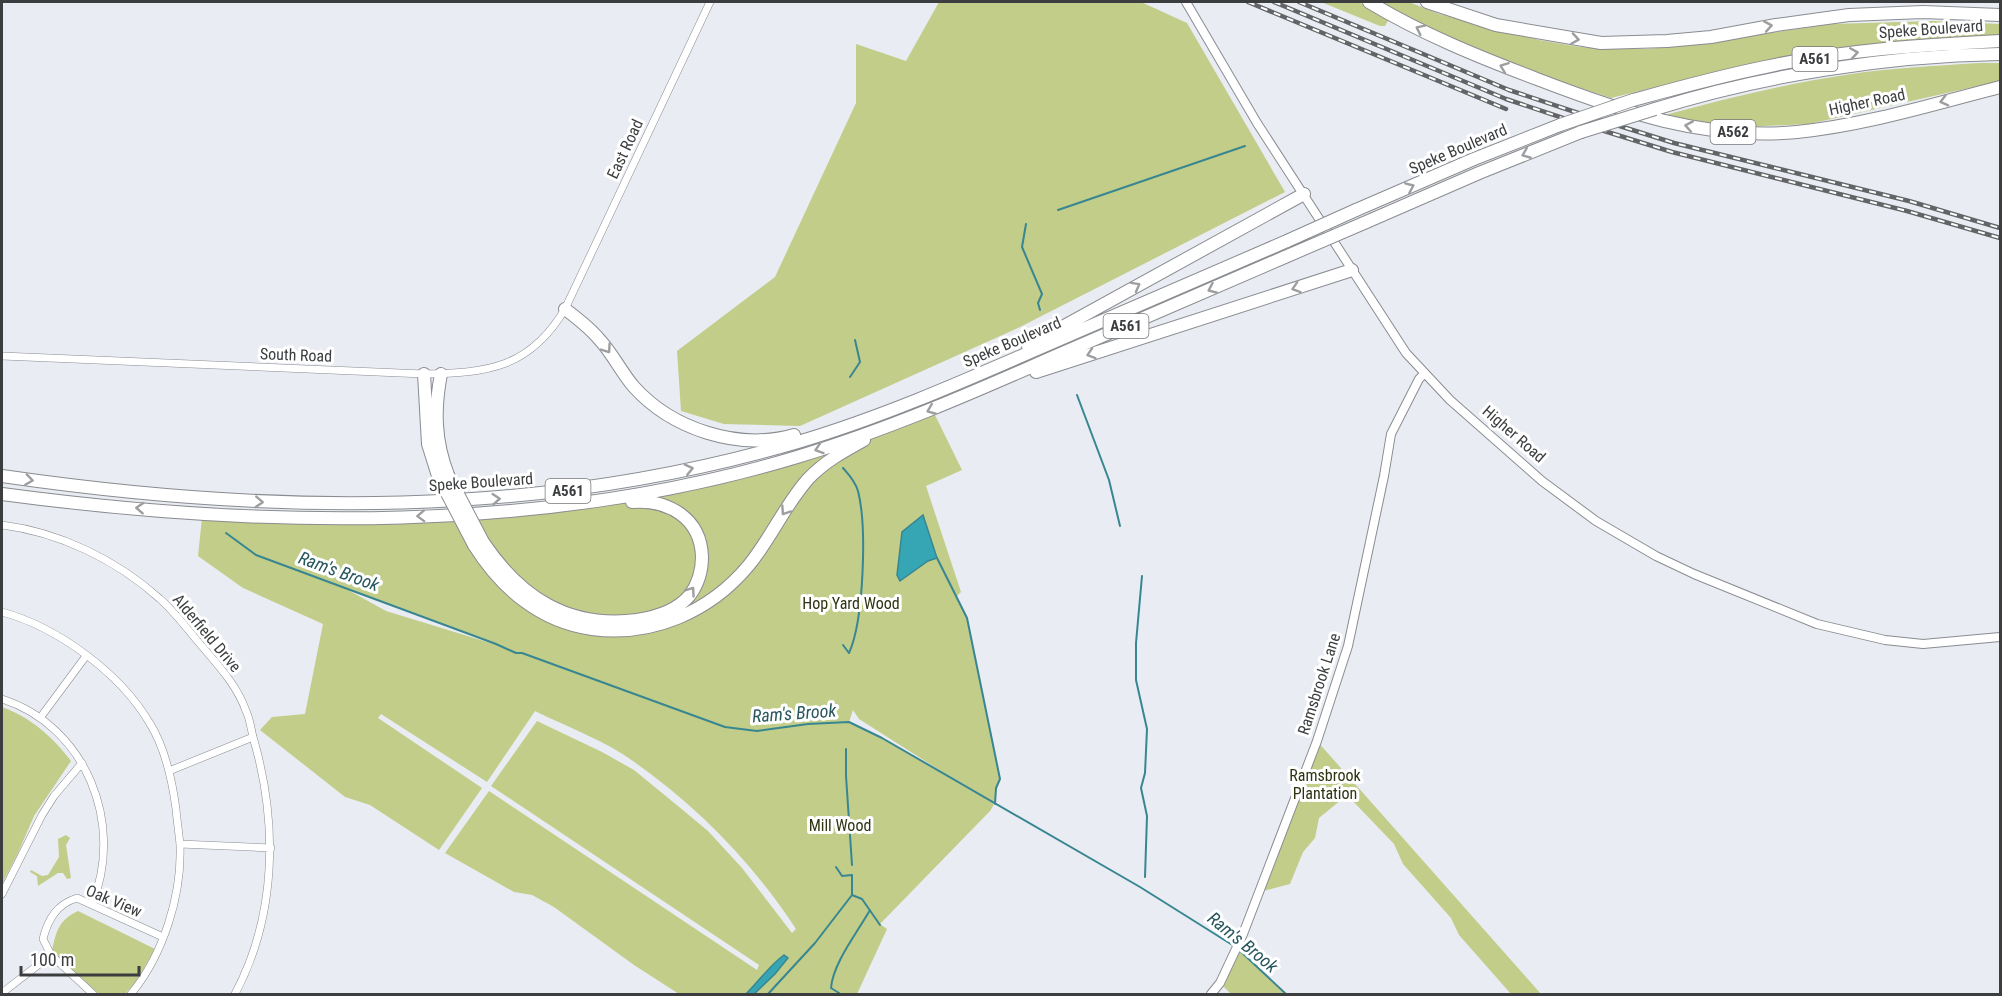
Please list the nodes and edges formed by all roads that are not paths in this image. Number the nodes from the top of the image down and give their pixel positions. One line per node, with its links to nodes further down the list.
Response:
1 (710, 2): 11 (street, East Road)
2 (1186, 2): 9 (street, Higher Road)
3 (1368, 2): 8 (highway, Higher Road / A562, one-way to 3)
4 (1427, 2): 5 (highway, one-way to 5)
5 (2001, 15)
6 (2001, 41): 16 (highway, Speke Boulevard / A561, one-way to 6, bridge)
7 (2001, 54): 17 (highway, Speke Boulevard / A561, one-way to 17, bridge)
8 (2001, 87)
9 (1304, 194): 10 (street, Higher Road); 16 (highway, one-way to 9)
10 (1352, 270): 15 (street, Higher Road); 17 (highway, one-way to 17)
11 (565, 309): 14 (street, South Road); 18 (highway, one-way to 18)
12 (2, 356): 13 (street, South Road)
13 (424, 374): 14 (street, South Road); 21 (highway)
14 (441, 374): 21 (highway)
15 (1424, 374): 27 (street, Higher Road); 44 (street, Ramsbrook Lane)
16 (975, 376): 18 (highway, Speke Boulevard / A561)
17 (968, 394): 19 (highway, Speke Boulevard / A561, one-way to 19)
18 (922, 398): 20 (highway, Speke Boulevard / A561, one-way to 18)
19 (894, 424): 23 (highway, Speke Boulevard / A561, one-way to 23); 25 (highway, one-way to 25)
20 (2, 476)
21 (443, 476): 25 (highway, bridge)
22 (2, 494): 23 (highway, Speke Boulevard / A561, one-way to 22)
23 (475, 515): 25 (highway, one-way to 23)
24 (2, 525): 31 (street, Alderfield Drive)
25 (478, 543)
26 (2, 612): 28 (street)
27 (2001, 638)
28 (86, 656): 30 (street); 33 (street)
29 (2, 699): 30 (street)
30 (40, 718): 32 (street)
31 (253, 737): 33 (street); 35 (street, Alderfield Drive)
32 (82, 763): 36 (street); 37 (street)
33 (169, 771): 34 (street)
34 (180, 844): 35 (street); 38 (street)
35 (271, 848): 43 (street, Alderfield Drive)
36 (2, 894)
37 (92, 904): 38 (street, Oak View); 39 (street, Oak View)
38 (163, 937): 42 (street)
39 (51, 955): 40 (street); 41 (street)
40 (2, 993)
41 (93, 994)
42 (131, 994)
43 (235, 994)
44 (1210, 994)

